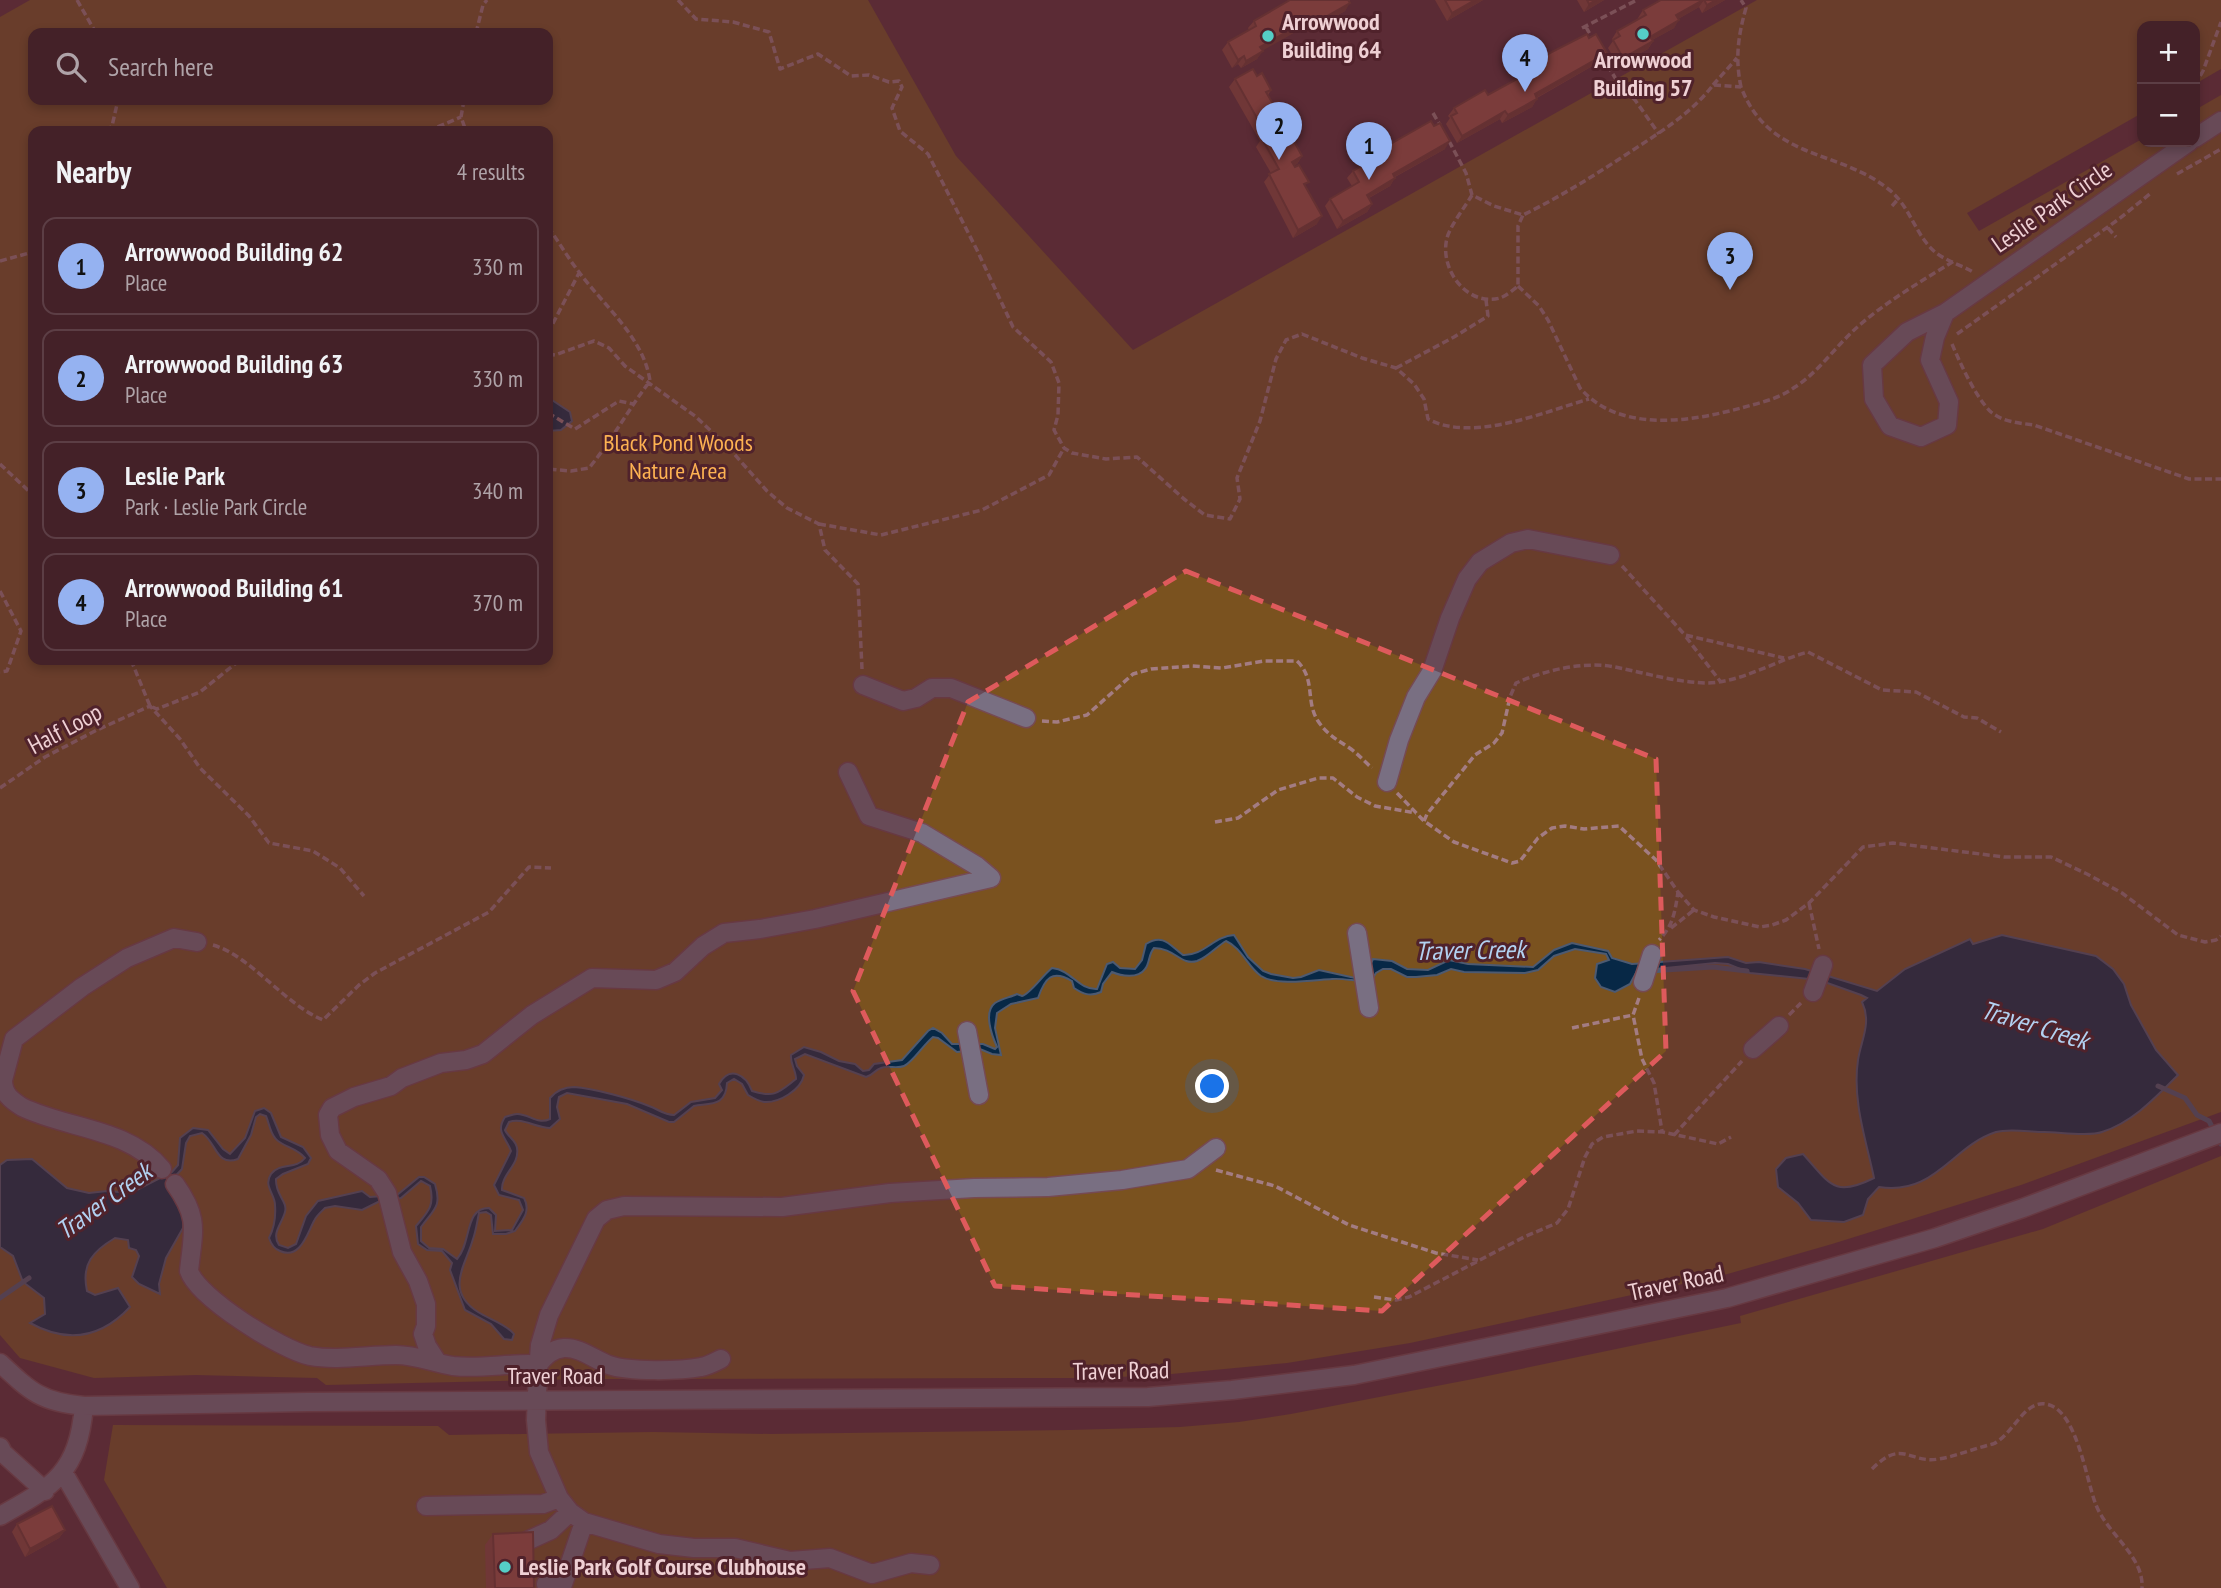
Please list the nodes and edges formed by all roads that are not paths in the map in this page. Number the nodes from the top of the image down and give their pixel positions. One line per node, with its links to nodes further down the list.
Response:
1 (2221, 121): 2 (street)
2 (2200, 135)
3 (2182, 147): 4 (street, Leslie Park Circle)
4 (1945, 313): 4 (street, Leslie Park Circle)
5 (1610, 555): 9 (street)
6 (863, 685): 7 (street)
7 (1026, 718)
8 (848, 772): 25 (street)
9 (1387, 782)
10 (1357, 933): 16 (street)
11 (197, 942): 23 (street)
12 (1652, 954): 14 (street)
13 (1823, 965): 15 (street)
14 (1643, 982)
15 (1813, 992)
16 (1369, 1008)
17 (1779, 1026): 19 (street)
18 (967, 1031): 20 (street)
19 (1753, 1049)
20 (979, 1095)
21 (2214, 1135): 31 (street, Traver Road)
22 (1216, 1148): 30 (street)
23 (162, 1169)
24 (175, 1184): 26 (street)
25 (423, 1334): 26 (street); 28 (street)
26 (397, 1355): 28 (street)
27 (721, 1359): 30 (street)
28 (436, 1360): 30 (street)
29 (1, 1365): 32 (street, Traver Road)
30 (538, 1368): 31 (street)
31 (537, 1401): 32 (street, Traver Road); 37 (street)
32 (84, 1406): 34 (street)
33 (0, 1447): 35 (street)
34 (63, 1472): 35 (street); 41 (street)
35 (45, 1490): 38 (street)
36 (426, 1506): 37 (street)
37 (571, 1511): 39 (street); 40 (street); 42 (street)
38 (0, 1516)
39 (527, 1541)
40 (930, 1565)
41 (130, 1588)
42 (547, 1588)

